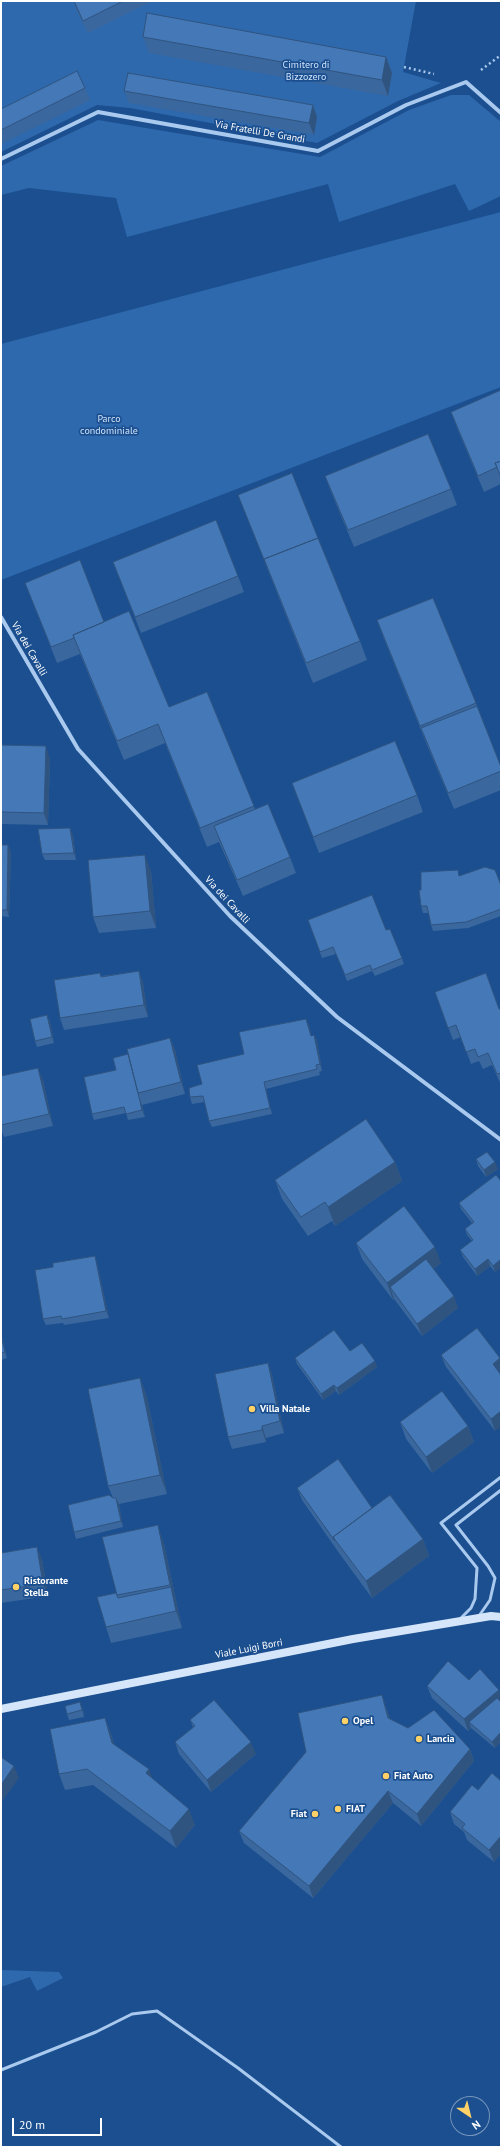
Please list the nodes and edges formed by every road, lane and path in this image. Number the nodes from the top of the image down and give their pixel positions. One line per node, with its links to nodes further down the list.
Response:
1 (501, 55): 2 (path)
2 (466, 82): 3 (street); 4 (street, Via Fratelli De Grandi)
3 (501, 113)
4 (1, 159)
5 (1, 617): 6 (street, Via dei Cavalli)
6 (501, 1140)
7 (501, 1477): 11 (lane)
8 (501, 1490): 10 (lane)
9 (501, 1617): 10 (main road, Viale Luigi Borri)
10 (477, 1619): 11 (main road, Viale Luigi Borri)
11 (457, 1622): 12 (main road, Viale Luigi Borri)
12 (1, 1709)
13 (1, 2070): 14 (lane)
14 (341, 2147)

